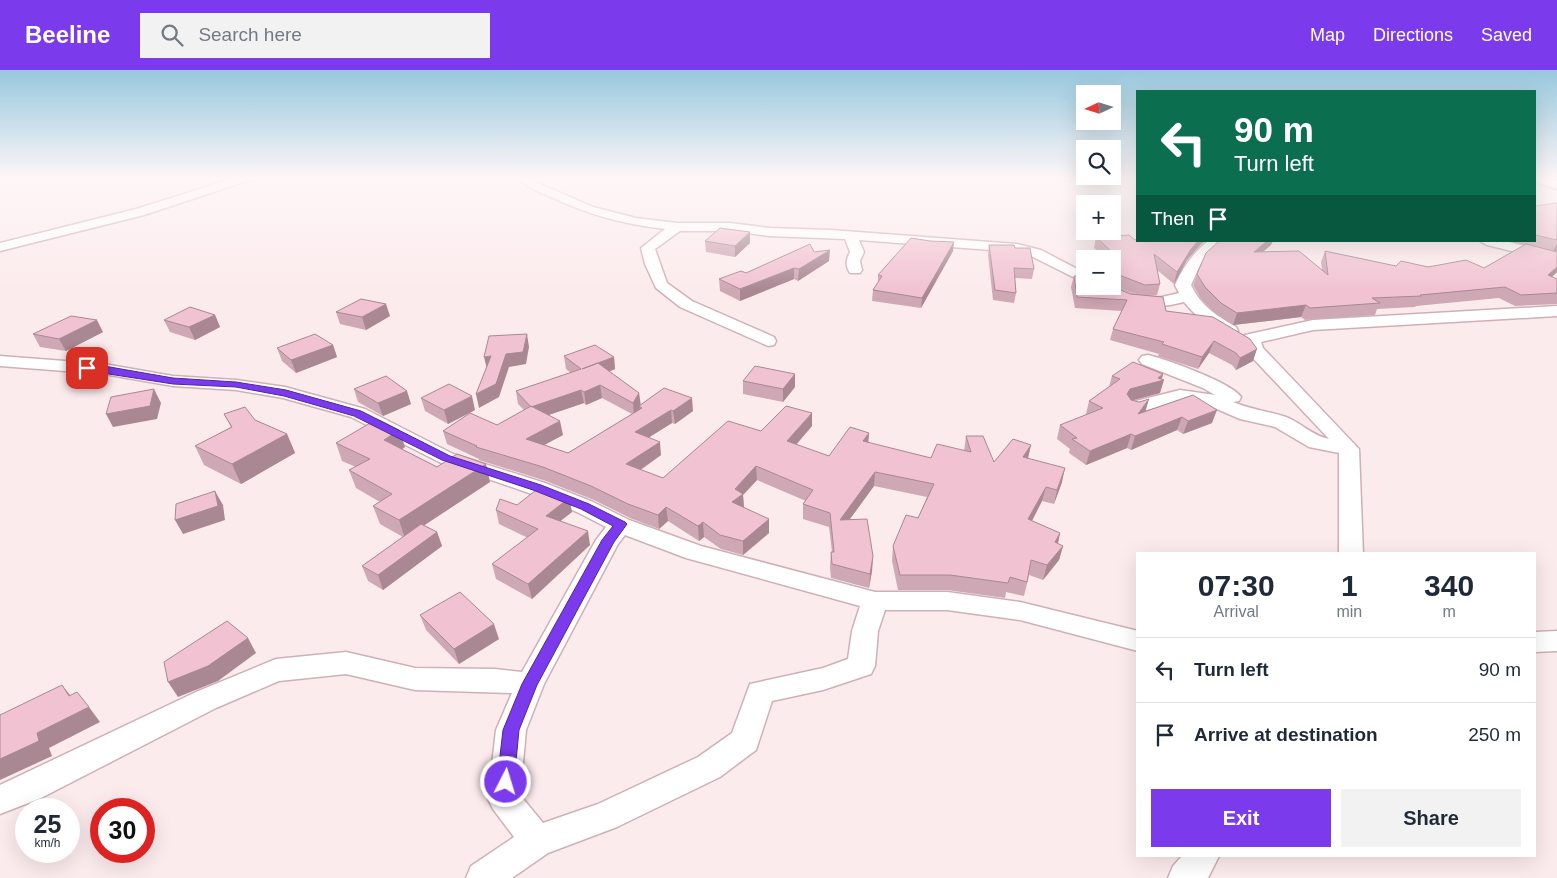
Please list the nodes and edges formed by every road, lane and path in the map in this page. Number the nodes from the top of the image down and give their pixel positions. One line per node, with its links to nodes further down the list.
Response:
1 (95, 215): 5 (street)
2 (130, 215): 10 (street)
3 (607, 215): 4 (street)
4 (676, 227): 6 (street); 18 (street)
5 (0, 236)
6 (853, 237): 7 (street); 12 (street); 13 (street)
7 (742, 241)
8 (1216, 242): 15 (street)
9 (1491, 242): 11 (street)
10 (0, 247)
11 (1557, 256)
12 (855, 270)
13 (1076, 274)
14 (1116, 295): 15 (street)
15 (1187, 296): 17 (street)
16 (1557, 311): 17 (street)
17 (1251, 338): 23 (street)
18 (768, 341)
19 (1148, 360): 22 (street)
20 (0, 362): 24 (street)
21 (1136, 407): 22 (street)
22 (1281, 422): 23 (street)
23 (1349, 449): 25 (street)
24 (621, 524): 26 (street); 30 (street)
25 (1352, 552)
26 (875, 601): 27 (street); 32 (street)
27 (1136, 640)
28 (1557, 641): 29 (street)
29 (1536, 642)
30 (530, 684): 31 (street); 32 (street)
31 (0, 800)
32 (537, 841): 34 (street)
33 (1201, 857): 35 (street)
34 (483, 878)
35 (1185, 878)

